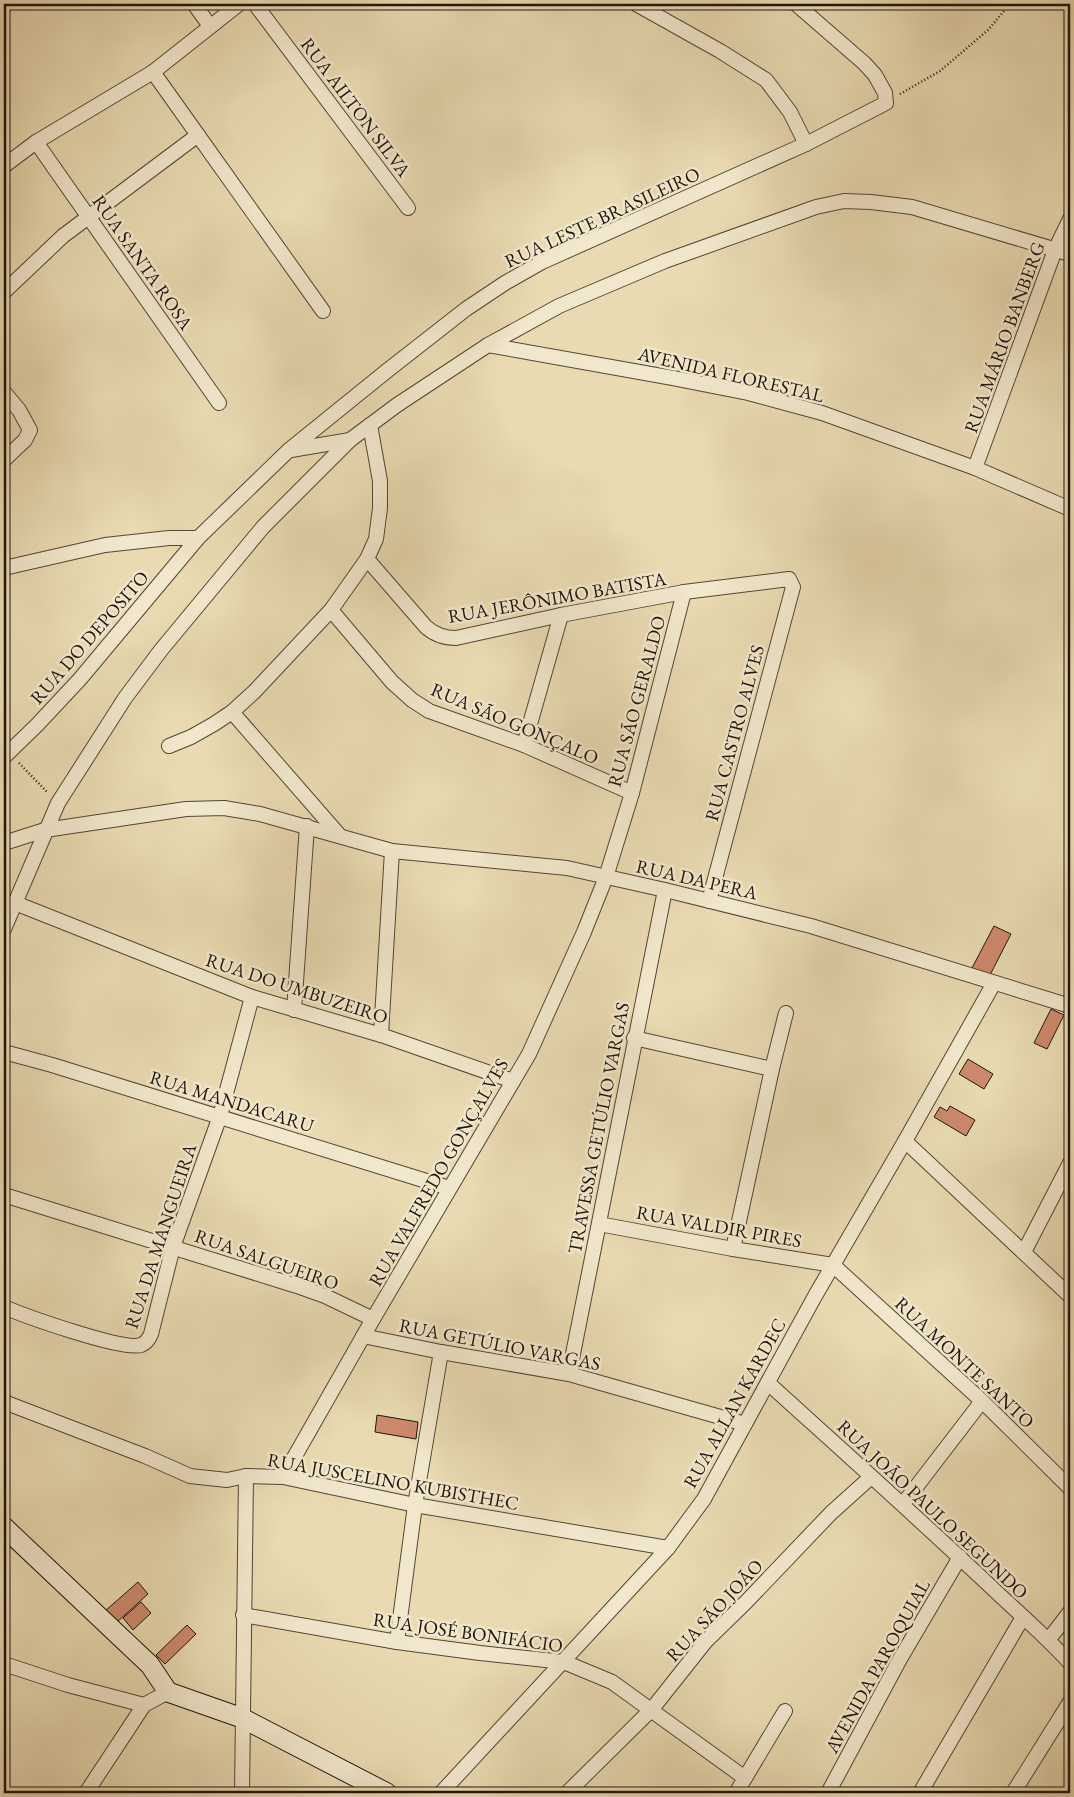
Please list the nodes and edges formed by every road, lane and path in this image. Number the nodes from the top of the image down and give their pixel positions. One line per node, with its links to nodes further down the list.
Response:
1 (194, 4): 7 (street)
2 (239, 4): 7 (street)
3 (256, 4): 14 (street, RUA AILTON SILVA)
4 (636, 4): 12 (street)
5 (796, 4): 9 (street)
6 (1010, 4): 9 (path)
7 (210, 26): 8 (street)
8 (153, 72): 10 (street); 11 (street)
9 (886, 102): 12 (street, RUA LESTE BRASILEIRO)
10 (198, 135): 15 (street); 20 (street)
11 (36, 142): 13 (street); 15 (street, RUA SANTA ROSA)
12 (806, 144): 26 (street, RUA LESTE BRASILEIRO)
13 (4, 166)
14 (408, 208)
15 (89, 217): 19 (street); 23 (street, RUA SANTA ROSA)
16 (1070, 220): 17 (street, RUA MÁRIO BANBERG)
17 (1055, 250): 18 (street); 21 (street); 28 (street, RUA MÁRIO BANBERG)
18 (1070, 254)
19 (4, 292)
20 (323, 311)
21 (488, 345): 24 (street); 28 (street, AVENIDA FLORESTAL)
22 (4, 392): 27 (street)
23 (219, 403)
24 (370, 425): 25 (street); 31 (street)
25 (350, 440): 26 (street); 42 (street)
26 (289, 450): 30 (street, RUA LESTE BRASILEIRO)
27 (4, 460)
28 (975, 468): 29 (street, AVENIDA FLORESTAL)
29 (1070, 509)
30 (198, 538): 32 (street); 40 (street, RUA DO DEPOSITO)
31 (367, 559): 35 (street); 36 (street, RUA JERÔNIMO BATISTA)
32 (4, 568)
33 (786, 579): 34 (street, RUA JERÔNIMO BATISTA); 50 (street, RUA CASTRO ALVES)
34 (684, 592): 36 (street, RUA JERÔNIMO BATISTA); 41 (street, RUA SÃO GERALDO)
35 (331, 610): 37 (street); 39 (street, RUA SÃO GONÇALO)
36 (561, 615): 39 (street)
37 (232, 712): 38 (street); 45 (street)
38 (169, 746)
39 (524, 746): 41 (street, RUA SÃO GONÇALO)
40 (6, 755): 42 (path)
41 (632, 793): 48 (street, RUA SÃO GERALDO)
42 (58, 803): 44 (street)
43 (307, 826): 44 (street, RUA DA PERA); 45 (street, RUA DA PERA); 56 (street)
44 (45, 830): 46 (street, RUA DA PERA); 51 (street)
45 (340, 836): 47 (street, RUA DA PERA)
46 (4, 844)
47 (392, 851): 48 (street, RUA DA PERA); 58 (street)
48 (606, 877): 49 (street, RUA DA PERA); 62 (street, RUA VALFREDO GONÇALVES)
49 (665, 890): 50 (street, RUA DA PERA); 59 (street, TRAVESSA GETÚLIO VARGAS)
50 (709, 901): 53 (street, RUA DA PERA)
51 (15, 903): 52 (street); 54 (street, RUA DO UMBUZEIRO)
52 (4, 929)
53 (994, 983): 55 (street, RUA DA PERA); 64 (street, RUA ALLAN KARDEC)
54 (252, 997): 56 (street, RUA DO UMBUZEIRO); 63 (street, RUA DA MANGUEIRA)
55 (1070, 1006)
56 (294, 1010): 58 (street, RUA DO UMBUZEIRO)
57 (786, 1014): 61 (street)
58 (381, 1035): 62 (street, RUA DO UMBUZEIRO)
59 (634, 1038): 61 (street); 68 (street, TRAVESSA GETÚLIO VARGAS)
60 (4, 1052): 63 (street, RUA MANDACARU)
61 (772, 1069): 70 (street)
62 (513, 1081): 66 (street, RUA VALFREDO GONÇALVES)
63 (220, 1116): 66 (street, RUA MANDACARU); 69 (street, RUA DA MANGUEIRA)
64 (905, 1142): 71 (street); 72 (street, RUA ALLAN KARDEC)
65 (1070, 1163): 71 (street)
66 (449, 1188): 75 (street, RUA VALFREDO GONÇALVES)
67 (4, 1195): 69 (street, RUA SALGUEIRO)
68 (599, 1224): 70 (street, RUA VALDIR PIRES); 78 (street, TRAVESSA GETÚLIO VARGAS)
69 (173, 1247): 74 (street, RUA DA MANGUEIRA); 75 (street, RUA SALGUEIRO)
70 (733, 1249): 72 (street, RUA VALDIR PIRES)
71 (1024, 1252): 73 (street)
72 (833, 1265): 79 (street, RUA ALLAN KARDEC); 80 (street, RUA MONTE SANTO)
73 (1070, 1296)
74 (4, 1307)
75 (373, 1319): 76 (street, RUA VALFREDO GONÇALVES)
76 (363, 1336): 77 (street, RUA GETÚLIO VARGAS); 84 (street, RUA VALFREDO GONÇALVES)
77 (441, 1352): 78 (street, RUA GETÚLIO VARGAS); 88 (street)
78 (568, 1374): 82 (street, RUA GETÚLIO VARGAS)
79 (768, 1383): 82 (street, RUA ALLAN KARDEC); 85 (street, RUA JOÃO PAULO SEGUNDO)
80 (982, 1401): 86 (street, RUA MONTE SANTO); 87 (street)
81 (4, 1402): 83 (street, RUA JUSCELINO KUBISTHEC)
82 (744, 1424): 90 (street, RUA ALLAN KARDEC)
83 (246, 1476): 84 (street, RUA JUSCELINO KUBISTHEC); 93 (street)
84 (283, 1477): 88 (street, RUA JUSCELINO KUBISTHEC)
85 (871, 1477): 87 (street, RUA JOÃO PAULO SEGUNDO); 103 (street, RUA SÃO JOÃO)
86 (1070, 1488)
87 (903, 1504): 91 (street, RUA JOÃO PAULO SEGUNDO)
88 (415, 1505): 90 (street, RUA JUSCELINO KUBISTHEC); 96 (street)
89 (4, 1527): 100 (street)
90 (668, 1548): 97 (street, RUA ALLAN KARDEC)
91 (960, 1557): 94 (street, RUA JOÃO PAULO SEGUNDO); 113 (street, AVENIDA PAROQUIAL)
92 (1070, 1612): 95 (street)
93 (243, 1616): 96 (street, RUA JOSÉ BONIFÁCIO); 105 (street)
94 (1023, 1618): 95 (street, RUA JOÃO PAULO SEGUNDO); 114 (street)
95 (1049, 1639): 98 (street, RUA JOÃO PAULO SEGUNDO)
96 (397, 1642): 97 (street, RUA JOSÉ BONIFÁCIO)
97 (564, 1662): 103 (street, RUA JOSÉ BONIFÁCIO); 110 (street, RUA ALLAN KARDEC)
98 (1070, 1663)
99 (4, 1664): 102 (street)
100 (168, 1692): 102 (street); 105 (street)
101 (1070, 1702): 115 (street)
102 (144, 1705): 107 (street)
103 (652, 1709): 106 (street, RUA JOSÉ BONIFÁCIO); 111 (street, RUA SÃO JOÃO)
104 (785, 1711): 106 (street)
105 (242, 1718): 108 (street); 109 (street)
106 (745, 1778): 112 (street)
107 (86, 1793)
108 (242, 1793)
109 (387, 1793)
110 (441, 1793)
111 (567, 1793)
112 (736, 1793)
113 (828, 1793)
114 (920, 1793)
115 (1013, 1793)

